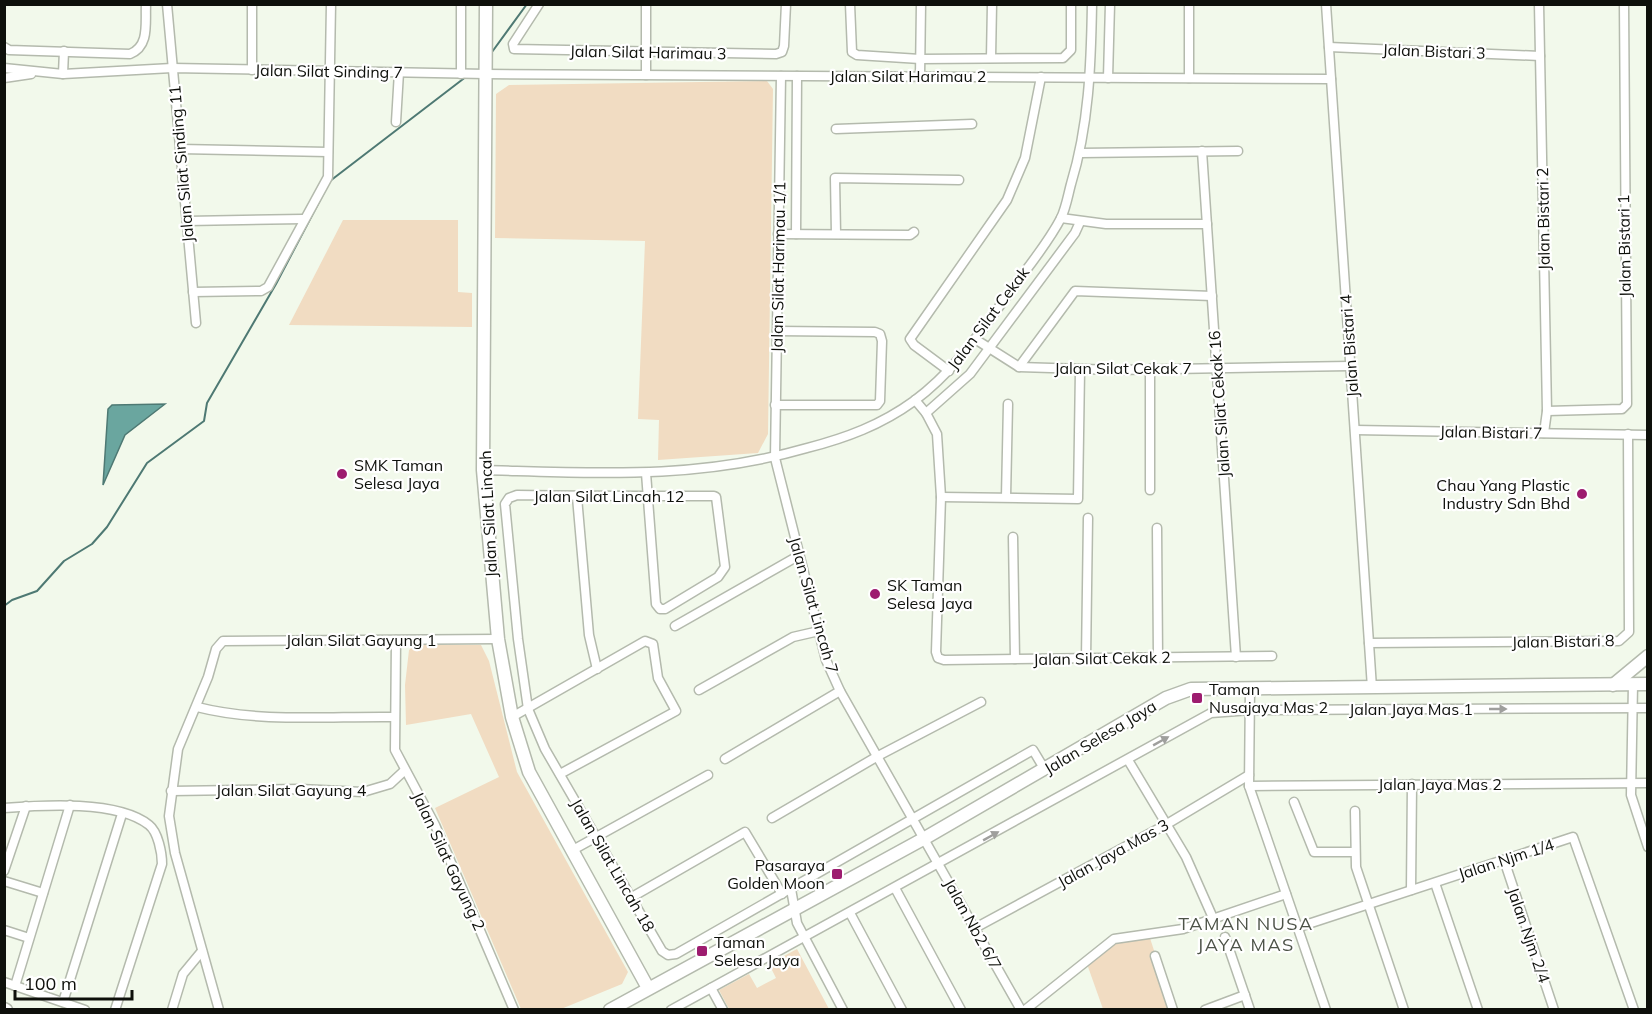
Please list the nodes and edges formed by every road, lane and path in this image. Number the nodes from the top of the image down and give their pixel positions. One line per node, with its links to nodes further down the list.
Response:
1 (146, 4): 22 (street)
2 (167, 4): 28 (street, Jalan Silat Sinding 11)
3 (252, 4): 29 (street)
4 (331, 4): 30 (street)
5 (461, 4): 34 (street)
6 (486, 4): 34 (street, Jalan Silat Lincah)
7 (539, 4): 23 (street, Jalan Silat Harimau 3)
8 (646, 4): 23 (street)
9 (786, 4): 23 (street, Jalan Silat Harimau 3)
10 (850, 4): 25 (street)
11 (921, 4): 25 (street)
12 (992, 4): 26 (street)
13 (1071, 4): 26 (street)
14 (1092, 4): 40 (street, Jalan Silat Cekak)
15 (1110, 4): 42 (street)
16 (1189, 4): 43 (street)
17 (1326, 4): 21 (street, Jalan Bistari 4)
18 (1539, 4): 24 (street, Jalan Bistari 2)
19 (1624, 4): 78 (street, Jalan Bistari 1)
20 (4, 47): 22 (street)
21 (1329, 47): 24 (street, Jalan Bistari 3); 44 (street, Jalan Bistari 4)
22 (64, 51): 33 (street)
23 (646, 53): 35 (street)
24 (1540, 56): 78 (street, Jalan Bistari 2)
25 (920, 58): 26 (street); 38 (street)
26 (991, 58)
27 (4, 68): 32 (street)
28 (172, 68): 29 (street, Jalan Silat Sinding 7); 33 (street, Jalan Silat Sinding 7); 48 (street, Jalan Silat Sinding 11)
29 (252, 70): 30 (street, Jalan Silat Sinding 7)
30 (331, 71): 31 (street, Jalan Silat Sinding 7); 51 (street)
31 (399, 72): 34 (street, Jalan Silat Sinding 7); 45 (street)
32 (38, 73): 33 (street, Jalan Silat Sinding 7); 41 (street)
33 (63, 74)
34 (472, 74): 35 (street, Jalan Silat Harimau 2); 85 (street, Jalan Silat Lincah)
35 (646, 75): 36 (street, Jalan Silat Harimau 2)
36 (781, 76): 37 (street, Jalan Silat Harimau 2); 60 (street, Jalan Silat Harimau 1/1)
37 (797, 76): 38 (street, Jalan Silat Harimau 2); 61 (street)
38 (920, 76): 39 (street, Jalan Silat Harimau 2)
39 (1041, 77): 40 (street, Jalan Silat Harimau 2); 74 (street)
40 (1091, 77): 42 (street, Jalan Silat Harimau 2); 52 (street, Jalan Silat Cekak)
41 (4, 78)
42 (1108, 78): 43 (street, Jalan Silat Harimau 2)
43 (1189, 78): 44 (street, Jalan Silat Harimau 2)
44 (1331, 79): 69 (street, Jalan Bistari 4)
45 (396, 122)
46 (972, 124): 47 (street)
47 (836, 129)
48 (180, 148): 51 (street); 56 (street, Jalan Silat Sinding 11)
49 (1202, 151): 50 (street); 52 (street); 58 (street, Jalan Silat Cekak 16)
50 (1238, 151)
51 (328, 152): 55 (street)
52 (1081, 153): 54 (street, Jalan Silat Cekak)
53 (959, 180): 62 (street)
54 (1061, 218): 57 (street); 67 (street, Jalan Silat Cekak)
55 (303, 219): 56 (street); 63 (street)
56 (187, 220): 63 (street, Jalan Silat Sinding 11)
57 (1080, 222): 58 (street); 68 (street)
58 (1207, 224): 64 (street, Jalan Silat Cekak 16)
59 (914, 232): 62 (street)
60 (778, 234): 61 (street); 66 (street, Jalan Silat Harimau 1/1)
61 (796, 234): 62 (street)
62 (836, 234)
63 (193, 292): 65 (street, Jalan Silat Sinding 11)
64 (1212, 296): 70 (street); 71 (street, Jalan Silat Cekak 16)
65 (196, 323)
66 (777, 331): 77 (street, Jalan Silat Harimau 1/1); 77 (street)
67 (975, 339): 68 (street); 74 (street, Jalan Silat Cekak)
68 (990, 348): 70 (street); 79 (street)
69 (1350, 366): 71 (street, Jalan Silat Cekak 7); 80 (street, Jalan Bistari 4)
70 (1019, 367): 73 (street, Jalan Silat Cekak 7)
71 (1216, 367): 72 (street, Jalan Silat Cekak 7); 104 (street, Jalan Silat Cekak 16)
72 (1150, 369): 73 (street, Jalan Silat Cekak 7); 87 (street)
73 (1080, 370): 91 (street)
74 (949, 371): 75 (street, Jalan Silat Cekak)
75 (915, 400): 79 (street); 84 (street, Jalan Silat Cekak)
76 (1008, 404): 91 (street)
77 (775, 405): 84 (street, Jalan Silat Harimau 1/1)
78 (1547, 411): 81 (street, Jalan Bistari 2)
79 (926, 413): 90 (street)
80 (1354, 430): 81 (street, Jalan Bistari 7); 101 (street, Jalan Bistari 4)
81 (1544, 433): 82 (street, Jalan Bistari 7)
82 (1628, 434): 83 (street); 101 (street, Jalan Bistari 8)
83 (1647, 435)
84 (775, 458): 86 (street, Jalan Silat Cekak); 96 (street, Jalan Silat Lincah 7)
85 (483, 470): 86 (street, Jalan Silat Cekak); 99 (street, Jalan Silat Lincah)
86 (646, 473): 88 (street)
87 (1150, 489)
88 (648, 496): 88 (street, Jalan Silat Lincah 12); 89 (street, Jalan Silat Lincah 12)
89 (577, 497): 92 (street, Jalan Silat Lincah 12); 108 (street)
90 (941, 497): 91 (street); 107 (street, Jalan Silat Cekak 2)
91 (1006, 497)
92 (505, 504): 118 (street, Jalan Silat Lincah 18)
93 (1088, 518): 105 (street)
94 (1157, 528): 106 (street)
95 (1013, 537): 107 (street)
96 (798, 556): 97 (street); 98 (street, Jalan Silat Lincah 7)
97 (675, 626)
98 (819, 631): 114 (street); 115 (street, Jalan Silat Lincah 7)
99 (498, 639): 100 (street, Jalan Silat Gayung 1); 123 (street, Jalan Silat Lincah)
100 (396, 640): 117 (street, Jalan Silat Gayung 1); 122 (street, Jalan Silat Gayung 2)
101 (1369, 643): 113 (street, Jalan Bistari 4)
102 (1272, 656): 104 (street, Jalan Silat Cekak 2)
103 (1647, 656): 111 (street)
104 (1236, 657): 106 (street, Jalan Silat Cekak 2)
105 (1086, 658): 106 (street, Jalan Silat Cekak 2); 107 (street, Jalan Silat Cekak 2)
106 (1158, 658)
107 (1015, 659)
108 (597, 669): 118 (street); 129 (street)
109 (1632, 684): 110 (street, Jalan Selesa Jaya); 111 (street, Jalan Selesa Jaya); 119 (street)
110 (1647, 684)
111 (1614, 685): 113 (street, Jalan Selesa Jaya)
112 (1250, 688): 113 (street, Jalan Selesa Jaya); 121 (street); 127 (street, Jalan Selesa Jaya)
113 (1372, 688)
114 (699, 690)
115 (840, 691): 124 (street, Jalan Silat Lincah 7); 125 (street)
116 (981, 702): 124 (street)
117 (197, 707): 122 (street); 136 (street)
118 (528, 708): 123 (street); 129 (street, Jalan Silat Lincah 18)
119 (1633, 708): 120 (street, Jalan Jaya Mas 1); 121 (street, Jalan Jaya Mas 1, one-way to 119); 132 (street)
120 (1647, 708)
121 (1251, 710): 126 (street, Jalan Jaya Mas 1, one-way to 121); 131 (street)
122 (394, 717): 128 (street, Jalan Silat Gayung 2)
123 (512, 717): 149 (street, Jalan Silat Lincah)
124 (878, 756): 143 (street); 144 (street, Jalan Silat Lincah 7)
125 (725, 759)
126 (1128, 760): 145 (street); 152 (street, Jalan Jaya Mas 1, one-way to 126)
127 (1045, 770): 144 (street); 147 (street, Jalan Selesa Jaya)
128 (405, 771): 136 (street, Jalan Silat Gayung 4); 185 (street, Jalan Silat Gayung 2)
129 (560, 774): 146 (street, Jalan Silat Lincah 18)
130 (708, 775): 146 (street)
131 (1250, 775): 135 (street); 145 (street, Jalan Jaya Mas 3)
132 (1630, 783): 133 (street, Jalan Jaya Mas 2); 134 (street, Jalan Jaya Mas 2); 148 (street)
133 (1647, 783)
134 (1412, 784): 135 (street, Jalan Jaya Mas 2); 158 (street)
135 (1249, 786): 161 (street)
136 (171, 790): 173 (street)
137 (1294, 802): 150 (street)
138 (70, 805): 139 (street); 142 (street); 159 (street)
139 (26, 806): 140 (street); 153 (street)
140 (4, 808)
141 (1355, 811): 150 (street)
142 (122, 814): 180 (street); 182 (street)
143 (772, 819)
144 (914, 819): 147 (street, Jalan Silat Lincah 7); 157 (street)
145 (1167, 824): 166 (street); 168 (street, Jalan Jaya Mas 3)
146 (597, 837): 149 (street); 162 (street, Jalan Silat Lincah 18)
147 (925, 838): 152 (street, Jalan Nb2 6/7); 164 (street, Jalan Selesa Jaya)
148 (1647, 847)
149 (571, 850): 177 (street, Jalan Silat Lincah)
150 (1355, 852): 163 (street)
151 (1504, 860): 155 (street, Jalan Njm 1/4); 199 (street, Jalan Njm 2/4); 200 (street, Jalan Njm 1/4)
152 (940, 864): 156 (street, Jalan Jaya Mas 1); 168 (street, Jalan Nb2 6/7)
153 (4, 871)
154 (4, 881): 159 (street)
155 (1435, 883): 158 (street, Jalan Njm 1/4); 198 (street)
156 (895, 888): 165 (street, Jalan Jaya Mas 1); 191 (street)
157 (791, 889): 160 (street); 164 (street)
158 (1411, 891): 163 (street, Jalan Njm 1/4)
159 (43, 893): 172 (street)
160 (782, 894): 162 (street, Jalan Silat Lincah 18); 162 (street)
161 (1286, 894): 166 (street); 167 (street)
162 (632, 897)
163 (1368, 905): 167 (street, Jalan Njm 1/4); 197 (street)
164 (796, 910): 170 (street); 177 (street, Jalan Selesa Jaya)
165 (850, 913): 170 (street, Jalan Jaya Mas 1); 190 (street)
166 (1213, 918): 192 (street)
167 (1299, 927): 196 (street)
168 (975, 928): 192 (street, Jalan Nb2 6/7)
169 (4, 930): 172 (street)
170 (805, 937): 178 (street, Jalan Jaya Mas 1); 189 (street)
171 (1225, 937): 179 (street)
172 (29, 938): 176 (street)
173 (202, 951): 183 (street); 184 (street)
174 (1155, 956): 193 (street)
175 (4, 982): 176 (street)
176 (15, 986): 180 (street)
177 (648, 988): 186 (street, Jalan Selesa Jaya)
178 (711, 988): 187 (street, Jalan Jaya Mas 1); 188 (street)
179 (1245, 995): 194 (street); 195 (street)
180 (63, 1002): 181 (street)
181 (85, 1010)
182 (115, 1010)
183 (172, 1010)
184 (219, 1010)
185 (514, 1010)
186 (610, 1010)
187 (671, 1010)
188 (723, 1010)
189 (843, 1010)
190 (902, 1010)
191 (961, 1010)
192 (1023, 1010)
193 (1173, 1010)
194 (1205, 1010)
195 (1250, 1010)
196 (1326, 1010)
197 (1404, 1010)
198 (1478, 1010)
199 (1554, 1010)
200 (1634, 1010)

